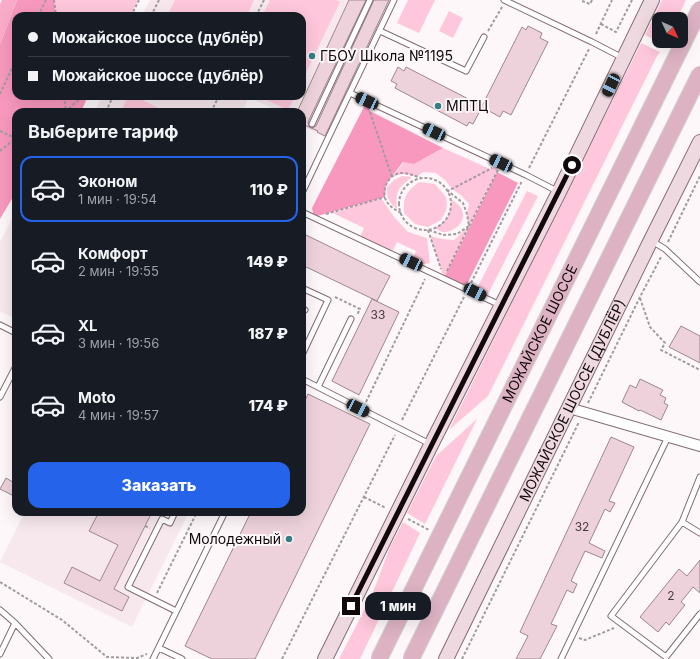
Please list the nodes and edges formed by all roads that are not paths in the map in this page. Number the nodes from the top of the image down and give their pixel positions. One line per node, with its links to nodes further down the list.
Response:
1 (370, 0): 11 (lane)
2 (394, 0): 6 (lane)
3 (504, 0): 8 (lane)
4 (652, 0): 8 (main road)
5 (700, 9): 47 (main road, МОЖАЙСКОЕ ШОССЕ, bridge)
6 (380, 31): 7 (lane); 10 (lane)
7 (484, 37)
8 (624, 59): 14 (main road)
9 (700, 74): 48 (main road, МОЖАЙСКОЕ ШОССЕ, bridge)
10 (350, 93): 13 (lane); 14 (lane)
11 (312, 124)
12 (700, 142): 16 (main road, МОЖАЙСКОЕ ШОССЕ (ДУБЛЁР))
13 (306, 185)
14 (559, 192): 19 (main road)
15 (306, 214): 19 (lane)
16 (651, 240): 17 (lane); 28 (main road, МОЖАЙСКОЕ ШОССЕ (ДУБЛЁР))
17 (700, 282)
18 (306, 290): 23 (lane)
19 (502, 306): 30 (main road)
20 (351, 319): 26 (lane)
21 (0, 325): 22 (lane)
22 (12, 331)
23 (306, 347)
24 (12, 374): 27 (lane)
25 (306, 381): 26 (lane)
26 (318, 387): 30 (lane)
27 (0, 397)
28 (569, 408): 29 (street); 49 (main road, МОЖАЙСКОЕ ШОССЕ (ДУБЛЁР))
29 (668, 437): 31 (street); 50 (lane)
30 (431, 445): 46 (main road)
31 (700, 446)
32 (700, 477): 35 (lane)
33 (173, 516): 38 (lane)
34 (223, 516): 38 (lane)
35 (682, 522): 36 (lane); 39 (lane)
36 (700, 533)
37 (0, 610): 40 (lane)
38 (176, 611): 41 (lane)
39 (700, 614)
40 (15, 624): 42 (lane); 43 (lane)
41 (159, 648): 44 (lane); 45 (lane)
42 (0, 654)
43 (49, 659)
44 (153, 659)
45 (182, 659)
46 (325, 659)
47 (379, 659)
48 (411, 659)
49 (446, 659)
50 (561, 659)

